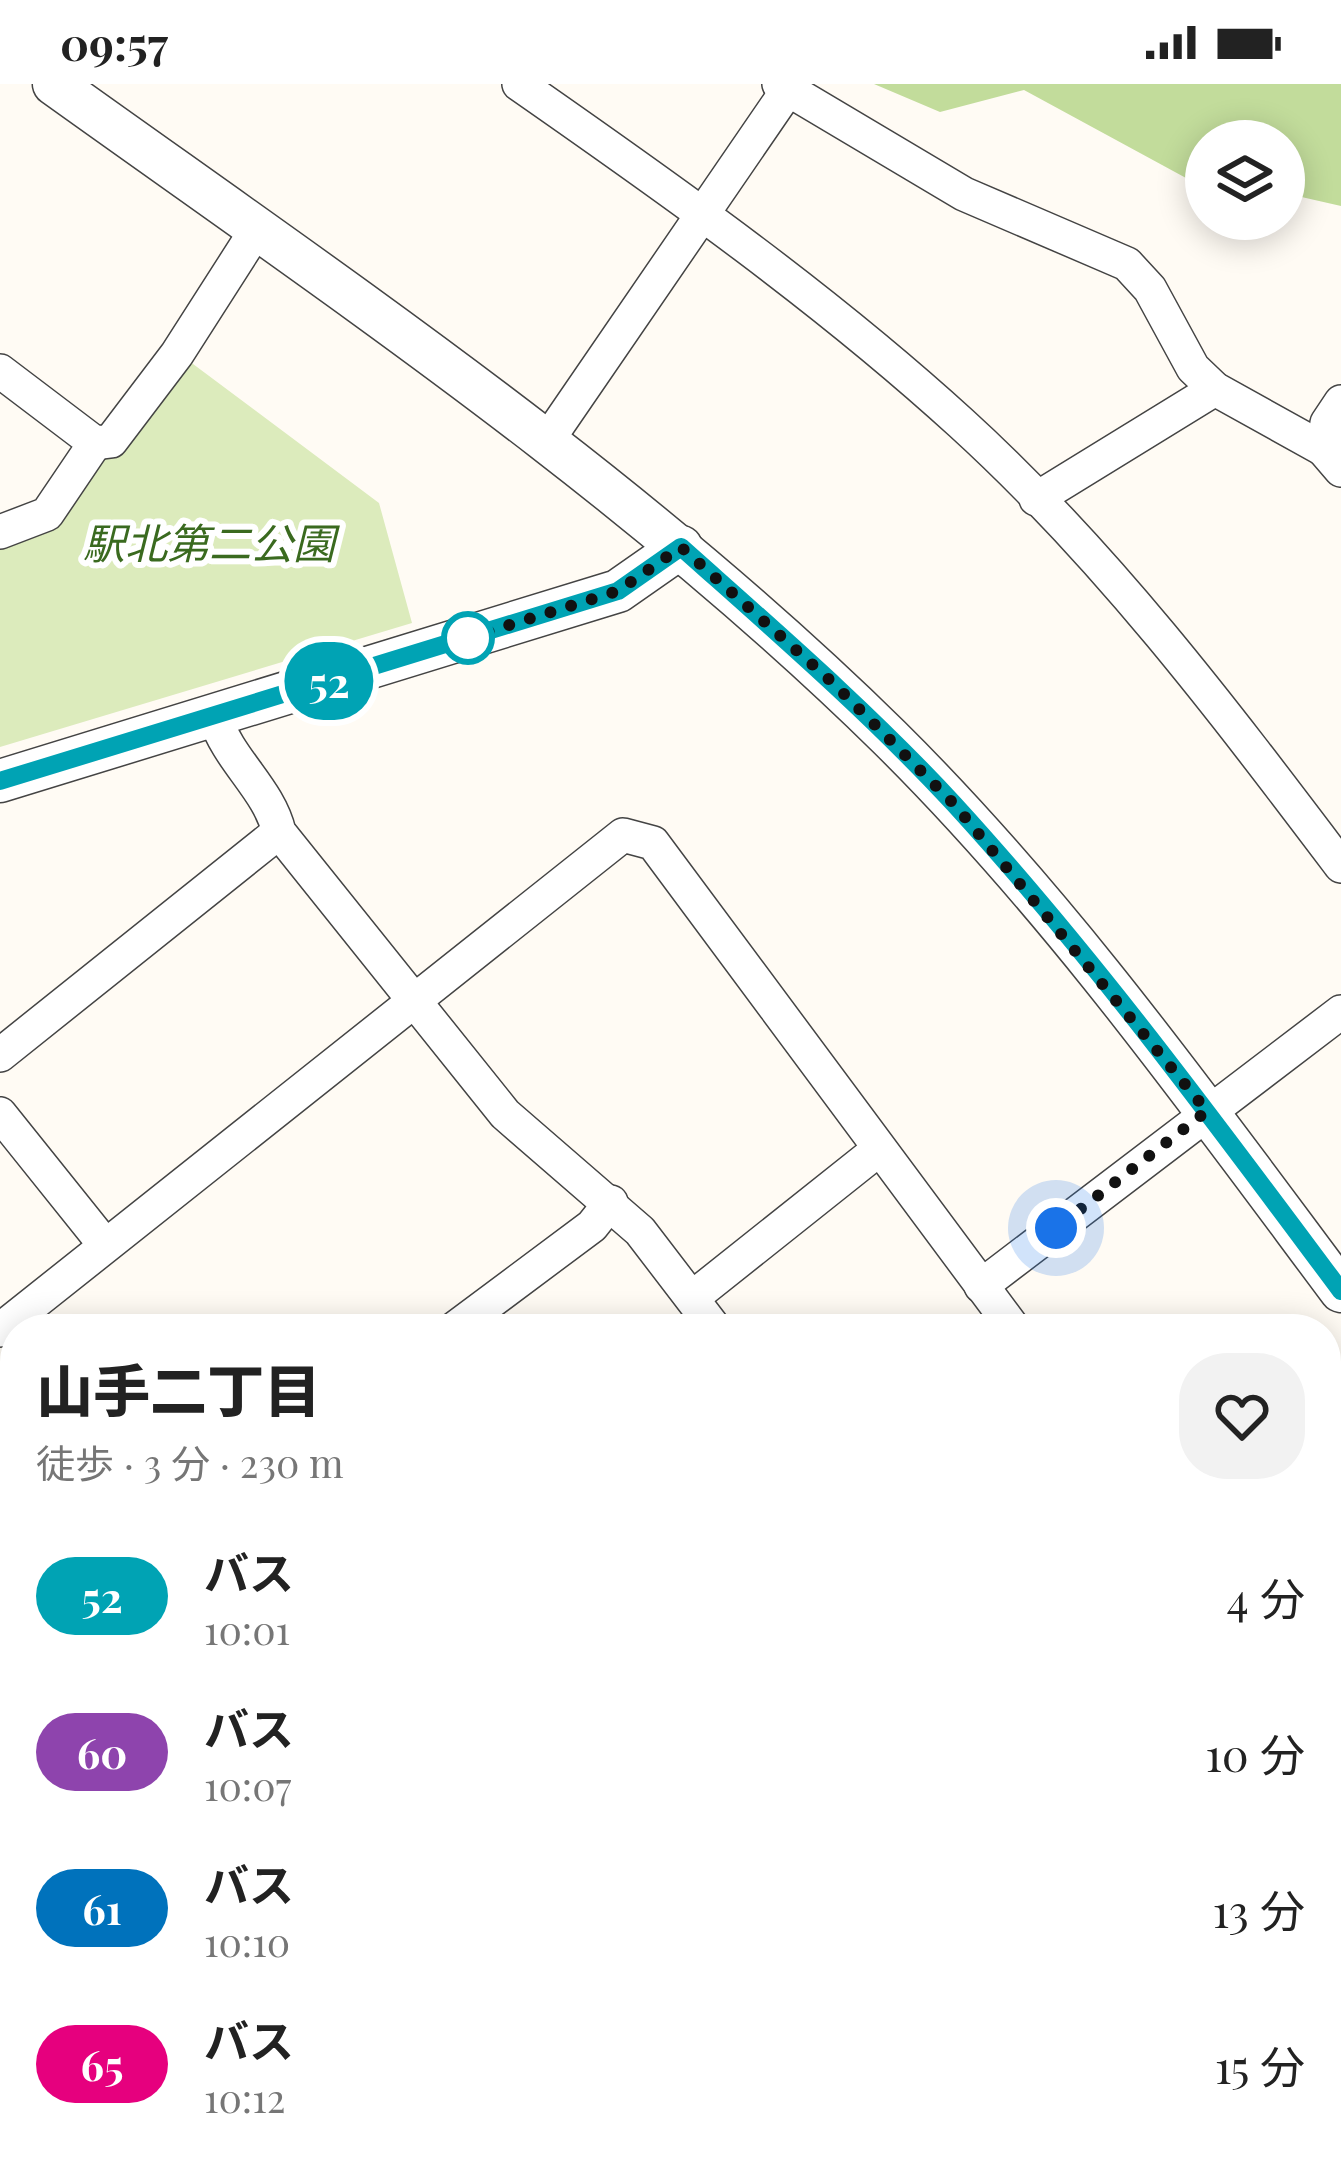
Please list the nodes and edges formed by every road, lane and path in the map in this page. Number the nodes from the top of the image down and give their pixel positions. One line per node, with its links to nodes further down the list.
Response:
1 (54, 84): 5 (street)
2 (519, 84): 4 (street)
3 (783, 87): 4 (street); 7 (street)
4 (704, 214): 9 (street); 12 (street)
5 (257, 229): 9 (street); 10 (street)
6 (0, 371): 10 (street)
7 (1215, 389): 11 (street); 12 (street)
8 (1341, 402): 11 (street)
9 (549, 438): 14 (street)
10 (95, 443): 13 (street)
11 (1335, 453)
12 (1036, 499): 18 (street)
13 (0, 532)
14 (681, 547): 15 (street); 22 (street)
15 (214, 717): 16 (street); 17 (street)
16 (0, 781)
17 (279, 832): 19 (street); 21 (street)
18 (1341, 866)
19 (415, 997): 24 (street); 25 (street); 26 (street)
20 (1341, 1012): 22 (street)
21 (0, 1055)
22 (1207, 1111): 27 (street); 28 (street)
23 (0, 1114): 26 (street)
24 (878, 1150): 27 (street); 29 (street)
25 (611, 1202): 29 (street); 31 (street)
26 (105, 1244): 30 (street)
27 (981, 1286): 33 (street)
28 (1341, 1291)
29 (692, 1298): 32 (street)
30 (20, 1314)
31 (474, 1314)
32 (704, 1314)
33 (1002, 1314)

